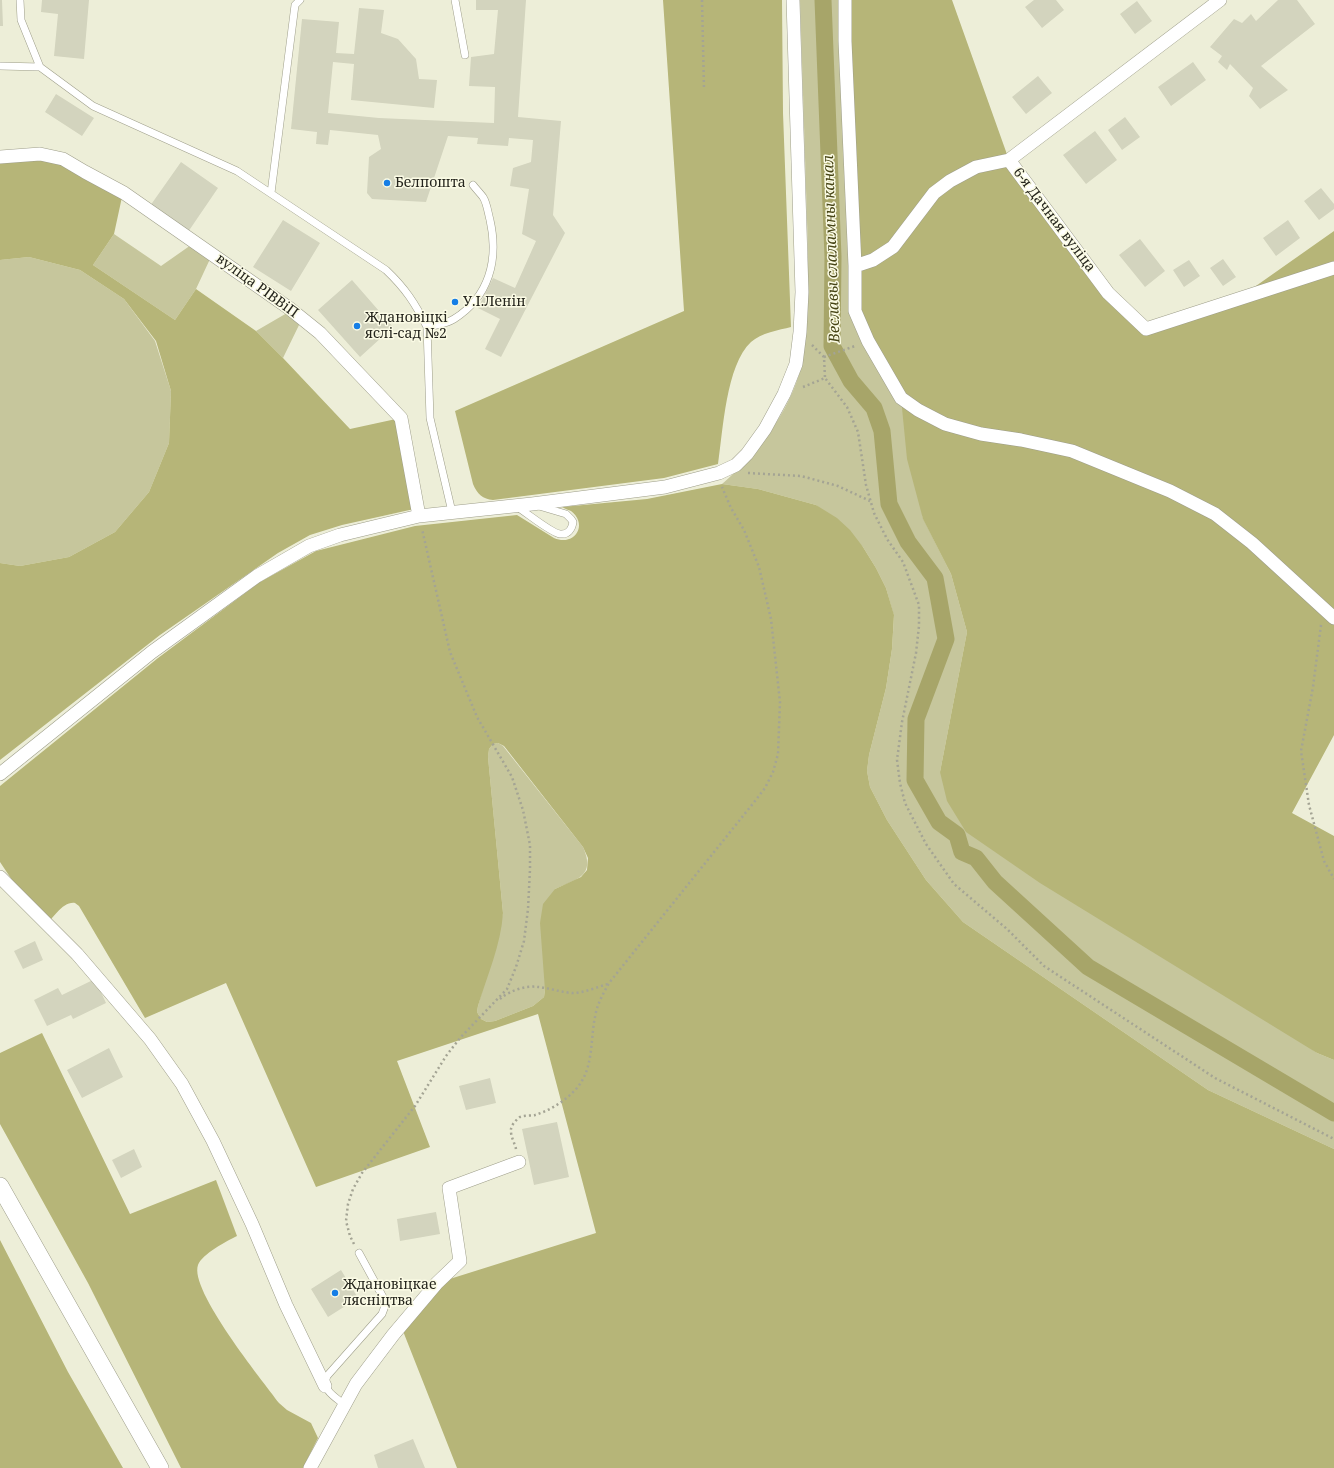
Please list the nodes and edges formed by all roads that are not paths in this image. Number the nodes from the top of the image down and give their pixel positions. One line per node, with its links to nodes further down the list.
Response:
1 (20, 0): 9 (lane)
2 (300, 0): 13 (lane)
3 (455, 0): 7 (lane)
4 (793, 0): 17 (street)
5 (845, 0): 14 (street)
6 (1220, 0): 11 (street, 6-я Дачная вуліца)
7 (465, 55)
8 (0, 66): 9 (lane)
9 (40, 67): 13 (lane)
10 (0, 157): 20 (street, вуліца РІВВіП)
11 (1009, 160): 14 (street); 15 (street, 6-я Дачная вуліца)
12 (473, 185): 16 (lane)
13 (271, 193): 16 (lane)
14 (855, 266): 21 (street)
15 (1334, 268)
16 (427, 327): 19 (lane)
17 (532, 504): 18 (street); 18 (lane)
18 (515, 505): 19 (street)
19 (452, 512): 20 (street)
20 (419, 516): 22 (street)
21 (1334, 618)
22 (0, 774)
23 (0, 877): 27 (street)
24 (519, 1162): 28 (street)
25 (0, 1186): 29 (street)
26 (359, 1253): 27 (lane)
27 (325, 1386): 28 (lane)
28 (345, 1405): 30 (street)
29 (160, 1468)
30 (310, 1468)

